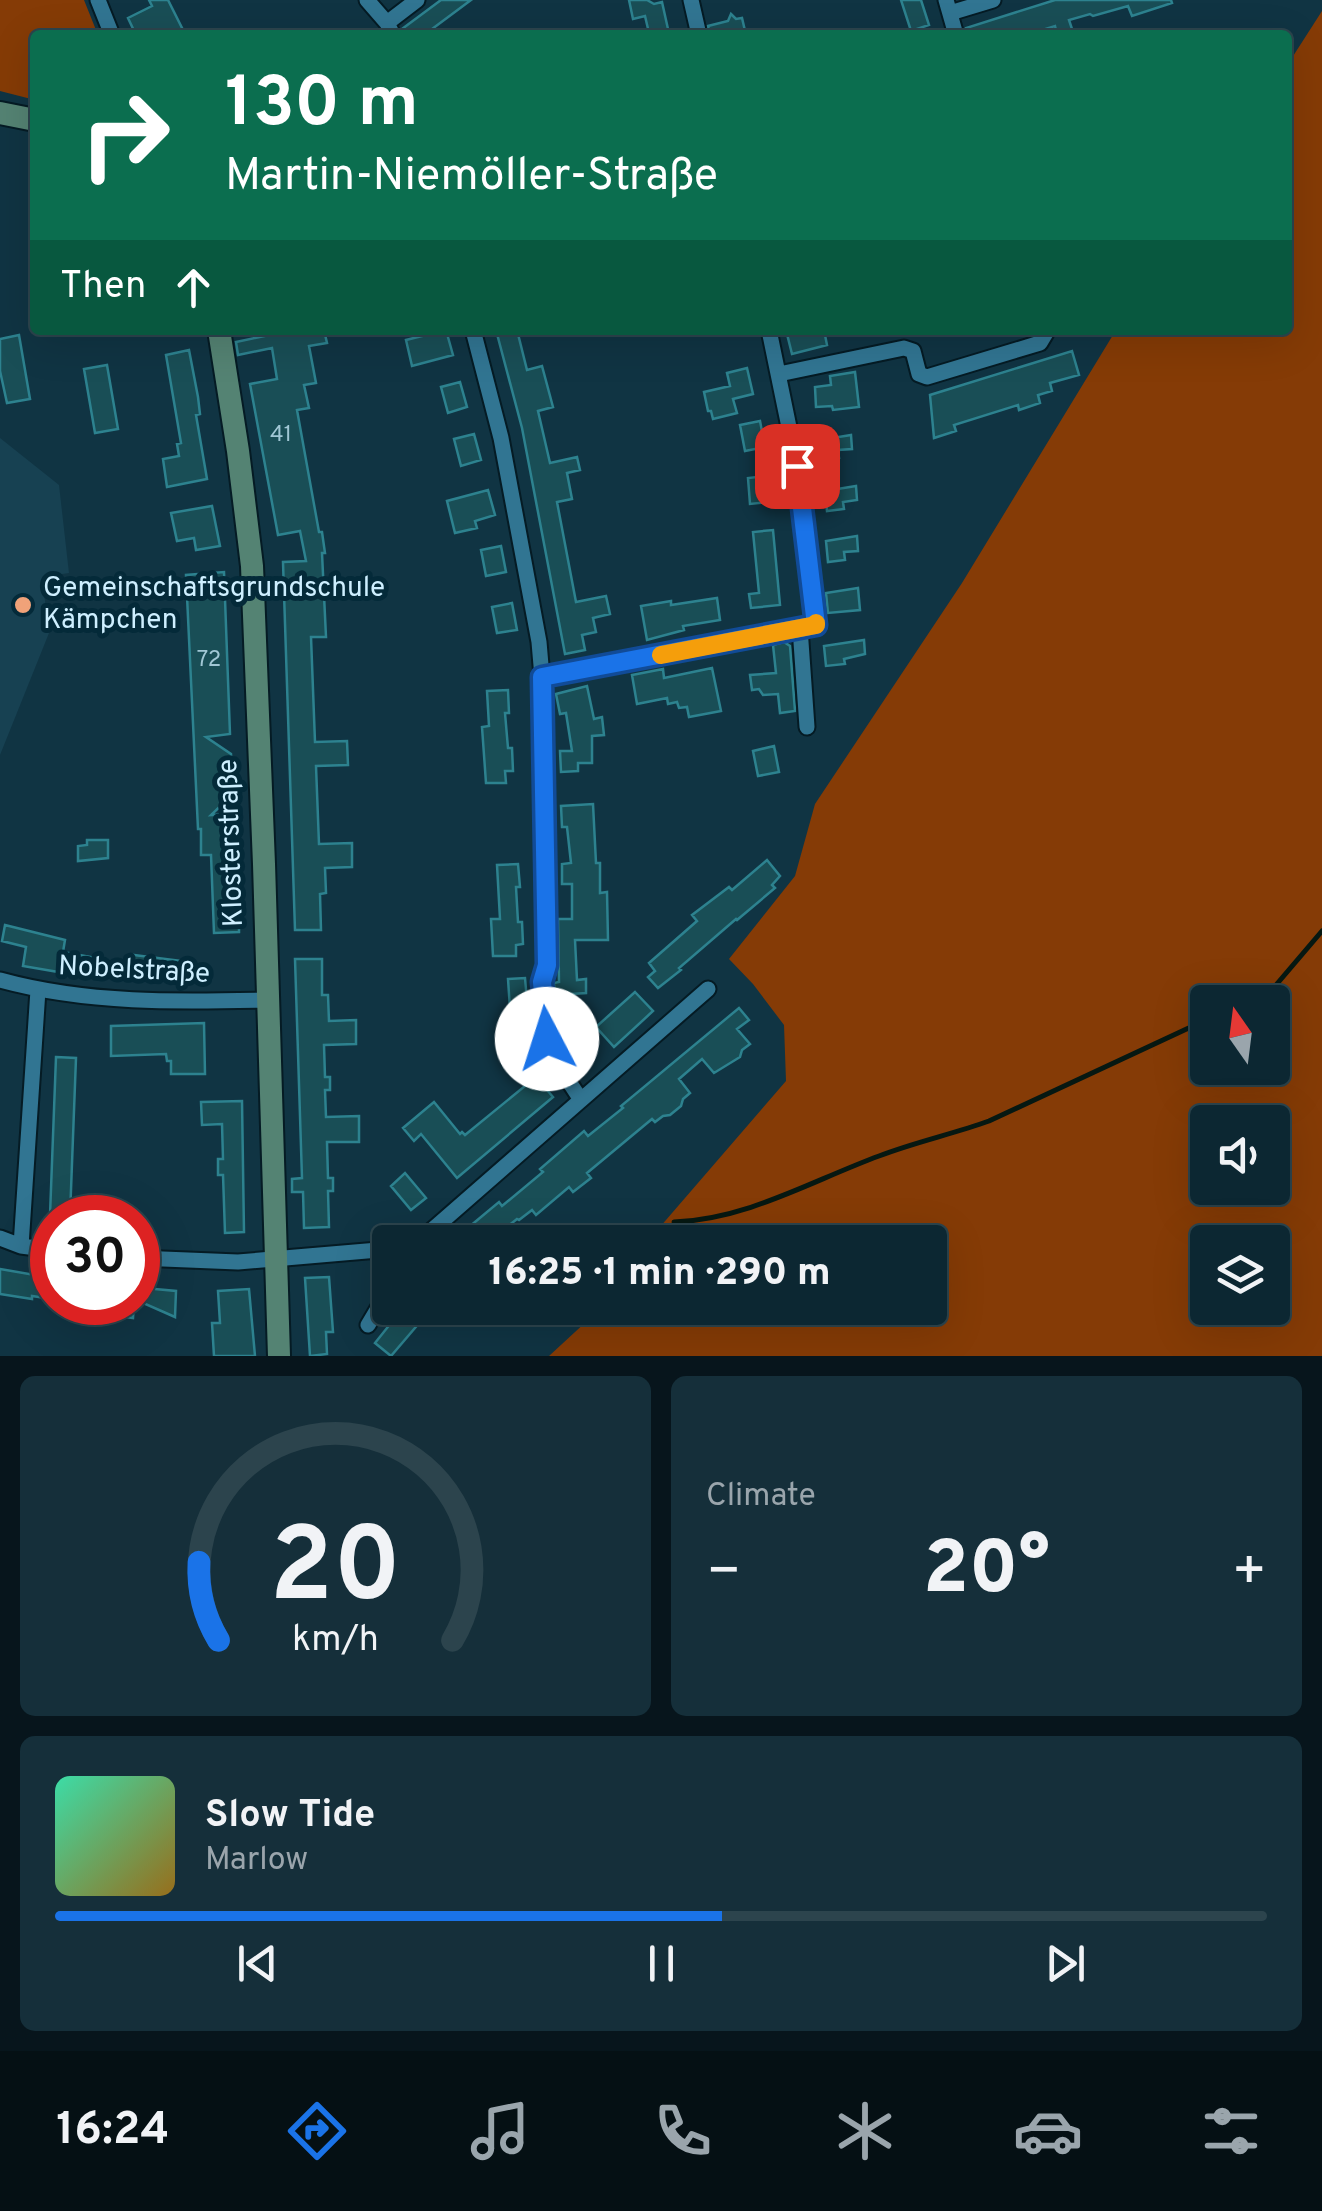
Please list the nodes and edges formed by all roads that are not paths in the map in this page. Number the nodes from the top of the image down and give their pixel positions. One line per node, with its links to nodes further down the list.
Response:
1 (98, 0): 8 (street)
2 (367, 0): 7 (street)
3 (416, 0): 7 (street)
4 (690, 0): 9 (street)
5 (993, 0): 6 (street)
6 (948, 6)
7 (390, 29)
8 (110, 30)
9 (698, 30)
10 (0, 113): 11 (main road)
11 (30, 119)
12 (220, 335): 23 (main road, Klosterstraße)
13 (474, 335): 18 (street)
14 (770, 335): 16 (street)
15 (1042, 337): 16 (street)
16 (779, 374): 17 (street)
17 (800, 628): 18 (street); 19 (street)
18 (542, 677): 24 (street)
19 (808, 727)
20 (0, 980): 22 (street, Nobelstraße)
21 (708, 989): 26 (street)
22 (38, 990): 23 (street, Nobelstraße); 29 (street)
23 (267, 1000): 32 (main road, Klosterstraße)
24 (547, 1039)
25 (562, 1071): 26 (street)
26 (580, 1100): 27 (street)
27 (438, 1225)
28 (0, 1238): 29 (street)
29 (20, 1246): 30 (street)
30 (30, 1247)
31 (372, 1250): 32 (street)
32 (275, 1258): 33 (street); 36 (main road, Klosterstraße)
33 (160, 1259)
34 (372, 1318): 35 (street)
35 (368, 1325)
36 (279, 1356)

